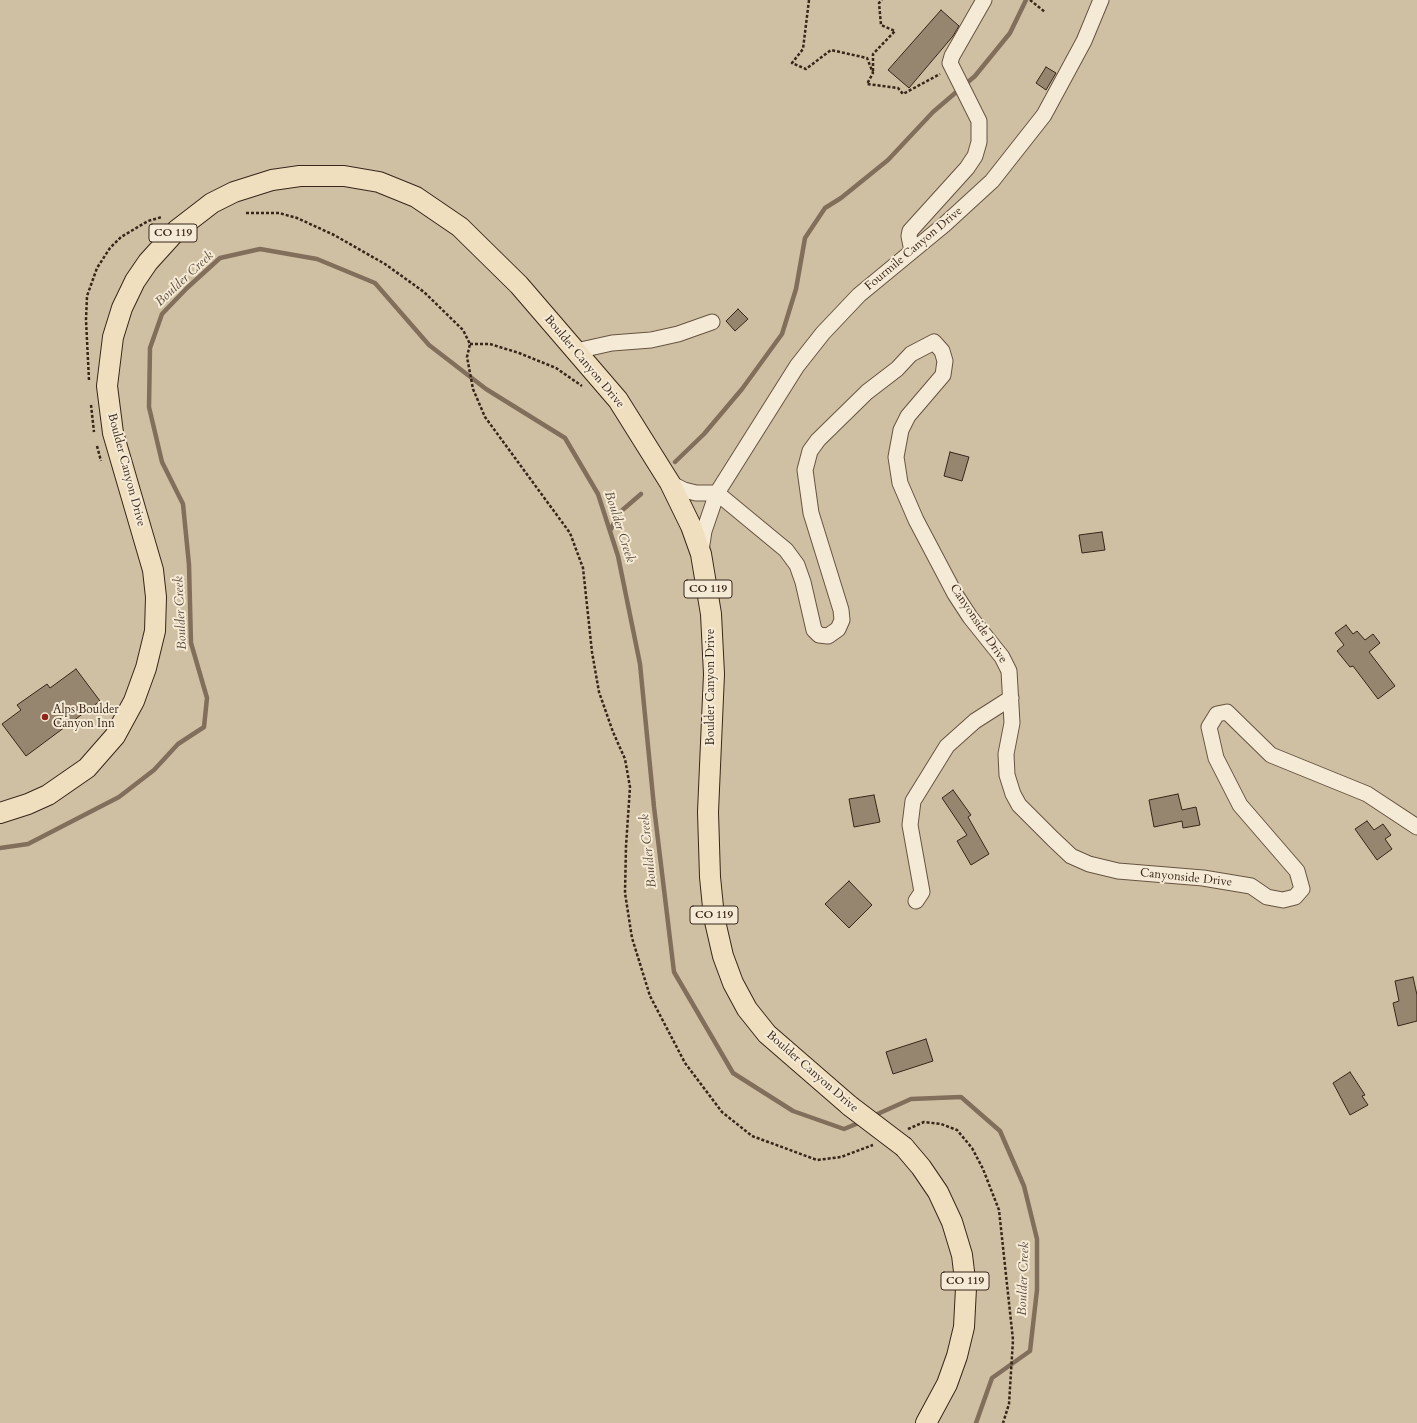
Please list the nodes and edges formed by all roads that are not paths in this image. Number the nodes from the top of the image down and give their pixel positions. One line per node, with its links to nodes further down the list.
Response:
1 (984, 0): 3 (street)
2 (1101, 0): 3 (street, Fourmile Canyon Drive)
3 (912, 251): 7 (street, Fourmile Canyon Drive)
4 (712, 322): 5 (street)
5 (576, 351): 6 (main road, Boulder Canyon Drive / CO 119); 10 (main road, Boulder Canyon Drive / CO 119)
6 (670, 483): 7 (street); 8 (main road, Boulder Canyon Drive / CO 119)
7 (717, 493): 8 (street, Fourmile Canyon Drive); 9 (street, Canyonside Drive)
8 (701, 554): 13 (main road, Boulder Canyon Drive / CO 119, bridge)
9 (1011, 698): 11 (street, Canyonside Drive); 12 (street)
10 (0, 813)
11 (1417, 827)
12 (916, 901)
13 (926, 1423)

